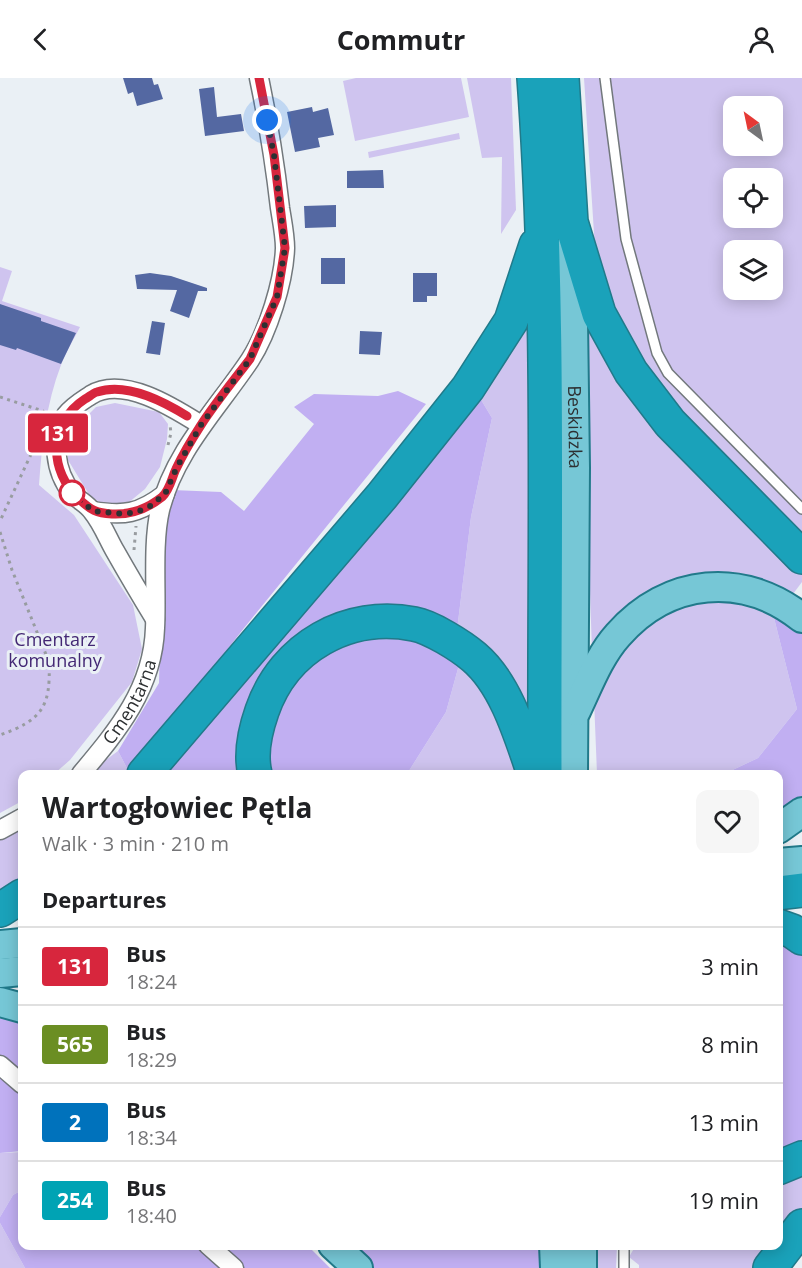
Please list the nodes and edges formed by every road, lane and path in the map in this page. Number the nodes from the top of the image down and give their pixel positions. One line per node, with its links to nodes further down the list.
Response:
1 (259, 78): 7 (street, Cmentarna)
2 (534, 78): 5 (highway, Beskidzka)
3 (562, 78): 5 (highway, Beskidzka)
4 (605, 78): 9 (lane)
5 (557, 222): 13 (highway); 16 (main road, Beskidzka); 19 (highway); 22 (highway, Beskidzka)
6 (0, 397): 11 (path)
7 (201, 425): 8 (street, Cmentarna); 10 (street)
8 (165, 494): 10 (street); 15 (street, Cmentarna)
9 (802, 509)
10 (93, 511): 15 (street)
11 (0, 521)
12 (0, 532): 17 (path)
13 (802, 557)
14 (802, 618): 16 (main road)
15 (155, 619): 18 (street, Cmentarna)
16 (573, 715): 23 (main road, Beskidzka)
17 (0, 735)
18 (84, 770)
19 (147, 770)
20 (254, 770): 21 (highway)
21 (533, 770)
22 (544, 770)
23 (573, 770)
24 (802, 812): 26 (main road)
25 (18, 820): 27 (street)
26 (783, 825)
27 (0, 830)
28 (802, 861): 29 (main road)
29 (783, 863)
30 (802, 890): 31 (highway)
31 (783, 892)
32 (18, 899): 33 (highway)
33 (0, 910)
34 (783, 928): 35 (highway)
35 (802, 938)
36 (18, 943): 37 (main road)
37 (0, 945)
38 (18, 971): 39 (main road)
39 (0, 973)
40 (0, 1002): 41 (main road)
41 (18, 1007)
42 (0, 1065): 43 (street)
43 (18, 1081)
44 (802, 1158): 45 (highway)
45 (783, 1166)
46 (802, 1226): 57 (highway)
47 (214, 1250): 52 (street)
48 (338, 1250): 53 (main road)
49 (554, 1250): 54 (main road)
50 (582, 1250): 55 (main road)
51 (624, 1250): 56 (lane)
52 (234, 1268)
53 (357, 1268)
54 (555, 1268)
55 (582, 1268)
56 (624, 1268)
57 (770, 1268)

